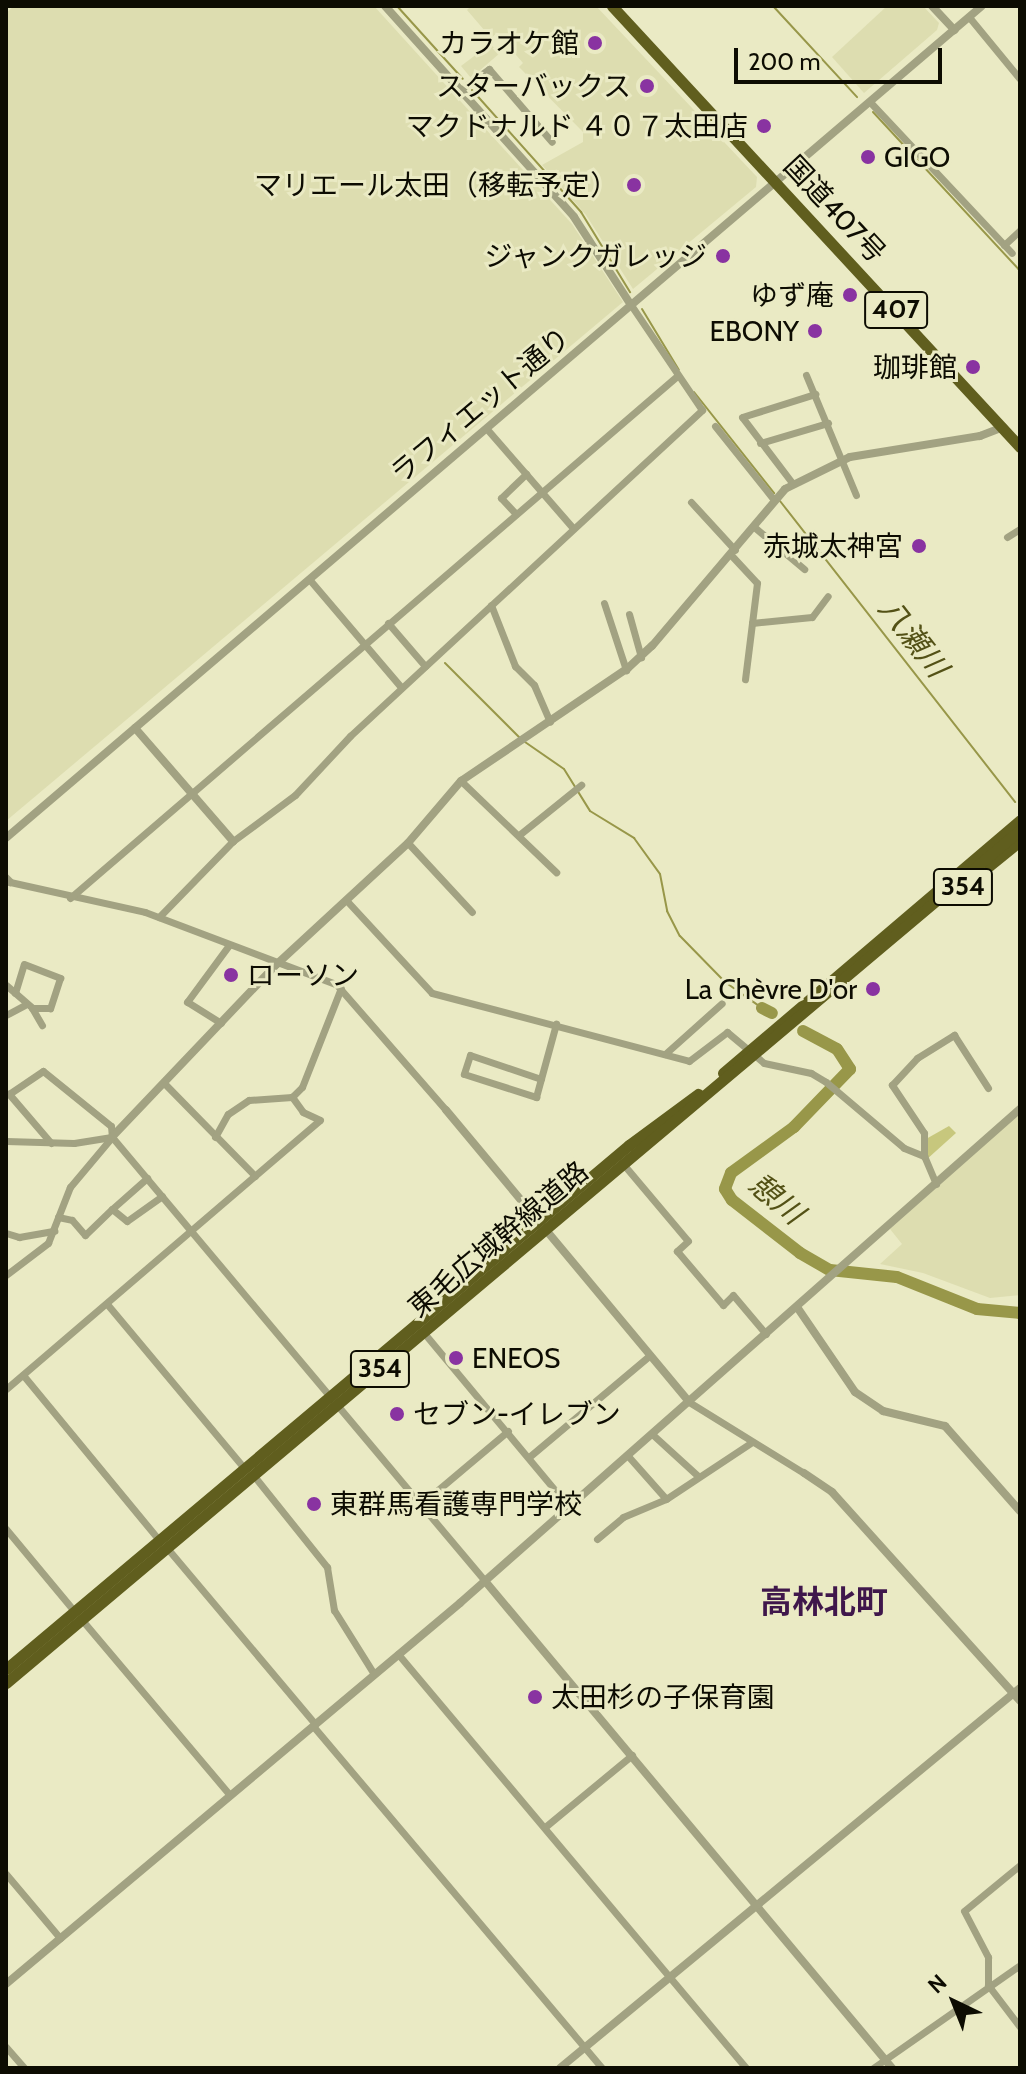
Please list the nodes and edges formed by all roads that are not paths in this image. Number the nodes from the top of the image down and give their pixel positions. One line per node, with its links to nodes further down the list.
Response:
1 (385, 6): 8 (street)
2 (612, 6): 11 (highway, 国道407号 / 407)
3 (932, 6): 6 (street)
4 (982, 6): 5 (street, ラフィエット通り)
5 (969, 17): 6 (street, ラフィエット通り); 7 (street)
6 (954, 30): 9 (street, ラフィエット通り)
7 (1020, 79)
8 (460, 90): 10 (street); 15 (street)
9 (870, 102): 11 (street, ラフィエット通り); 13 (street)
10 (552, 142)
11 (777, 182): 15 (street, ラフィエット通り); 21 (highway, 国道407号 / 407)
12 (1020, 230): 13 (street)
13 (1004, 245): 14 (street)
14 (1012, 253)
15 (631, 305): 17 (street); 22 (street, ラフィエット通り)
16 (806, 375): 18 (street)
17 (677, 376): 28 (street); 34 (street)
18 (815, 394): 19 (street); 24 (street)
19 (828, 423): 24 (street); 25 (street)
20 (715, 426): 30 (street)
21 (1003, 427): 23 (highway, 国道407号 / 407); 25 (street)
22 (486, 428): 26 (street); 39 (street, ラフィエット通り)
23 (1018, 441)
24 (760, 443): 27 (street)
25 (844, 459): 27 (street); 29 (street)
26 (526, 474): 28 (street); 32 (street)
27 (793, 484): 30 (street)
28 (541, 492): 32 (street); 34 (street)
29 (856, 495)
30 (774, 500): 33 (street)
31 (691, 502): 37 (street)
32 (516, 514): 44 (street)
33 (753, 526): 37 (street); 38 (street)
34 (573, 528): 42 (street)
35 (1020, 529): 36 (street)
36 (1007, 537)
37 (733, 553): 45 (street); 47 (street)
38 (804, 569)
39 (309, 579): 46 (street); 53 (street, ラフィエット通り)
40 (828, 596): 45 (street)
41 (604, 603): 49 (street)
42 (491, 605): 48 (street); 52 (street)
43 (629, 614): 47 (street)
44 (388, 623): 46 (street); 48 (street)
45 (752, 623): 50 (street)
46 (363, 644): 51 (street); 56 (street)
47 (641, 657): 49 (street)
48 (425, 666): 51 (street)
49 (626, 670): 52 (street)
50 (745, 679)
51 (401, 687): 62 (street)
52 (550, 722): 54 (street)
53 (135, 728): 56 (street); 61 (street, ラフィエット通り)
54 (461, 781): 60 (street); 64 (street)
55 (578, 787): 60 (street)
56 (190, 792): 62 (street); 67 (street)
57 (1020, 811): 69 (highway, 354)
58 (1020, 820): 69 (highway, 東毛広域幹線道路 / 354)
59 (1020, 830): 72 (highway, 東毛広域幹線道路 / 354)
60 (519, 835): 65 (street)
61 (6, 838)
62 (233, 841): 71 (street)
63 (1020, 841): 72 (highway, 354)
64 (408, 843): 68 (street); 70 (street)
65 (556, 872)
66 (8, 880): 67 (street)
67 (70, 898): 71 (street)
68 (347, 901): 74 (street); 82 (street)
69 (914, 909): 84 (highway, 東毛広域幹線道路 / 354)
70 (472, 912)
71 (159, 917): 73 (street)
72 (903, 929): 84 (highway, 東毛広域幹線道路 / 354)
73 (229, 945): 74 (street); 81 (street)
74 (277, 964): 76 (street); 81 (street)
75 (6, 985): 77 (street)
76 (341, 988): 89 (street); 91 (street)
77 (15, 993): 79 (street); 79 (street)
78 (722, 1003): 85 (street)
79 (29, 1006): 80 (street); 83 (street)
80 (6, 1015)
81 (221, 1023): 87 (street)
82 (556, 1024): 85 (street); 86 (street)
83 (42, 1025)
84 (752, 1053): 85 (street); 96 (street); 97 (highway, 東毛広域幹線道路 / 354); 104 (highway, 東毛広域幹線道路 / 354)
85 (665, 1054)
86 (541, 1079): 86 (street)
87 (164, 1083): 92 (street); 93 (street)
88 (988, 1088): 96 (street)
89 (292, 1097): 93 (street); 98 (street)
90 (1020, 1109): 100 (street)
91 (446, 1110): 104 (street)
92 (112, 1137): 95 (street); 95 (street); 99 (street); 103 (street)
93 (215, 1137): 98 (street)
94 (6, 1141): 95 (street)
95 (51, 1143)
96 (924, 1156): 100 (street)
97 (624, 1165): 104 (highway, 東毛広域幹線道路 / 354); 112 (street)
98 (255, 1176): 106 (street)
99 (147, 1178): 101 (street); 102 (street)
100 (936, 1184): 110 (street)
101 (162, 1196): 102 (street); 106 (street)
102 (112, 1209): 103 (street)
103 (58, 1217): 105 (street)
104 (544, 1225): 111 (highway, 東毛広域幹線道路 / 354); 113 (street); 116 (highway, 東毛広域幹線道路 / 354)
105 (54, 1231): 107 (street); 108 (street)
106 (192, 1231): 109 (street); 116 (street)
107 (6, 1233)
108 (6, 1275)
109 (107, 1304): 114 (street); 123 (street)
110 (797, 1307): 112 (street); 129 (street)
111 (424, 1333): 116 (highway, 東毛広域幹線道路 / 354); 118 (street)
112 (766, 1334): 117 (street)
113 (650, 1355): 117 (street); 122 (street)
114 (23, 1375): 115 (street); 132 (street)
115 (6, 1389)
116 (333, 1401): 123 (highway, 東毛広域幹線道路 / 354); 127 (street)
117 (689, 1402): 119 (street); 120 (street)
118 (508, 1431): 122 (street); 127 (street)
119 (652, 1434): 121 (street); 125 (street)
120 (752, 1442): 124 (street); 125 (street)
121 (628, 1456): 126 (street); 128 (street)
122 (529, 1457): 128 (street)
123 (249, 1472): 132 (highway, 東毛広域幹線道路 / 354); 137 (street)
124 (804, 1473): 139 (street)
125 (698, 1476): 126 (street)
126 (666, 1499): 131 (street)
127 (420, 1505): 133 (street)
128 (569, 1507): 133 (street)
129 (1020, 1511)
130 (6, 1529): 134 (street)
131 (597, 1539)
132 (163, 1544): 134 (highway, 東毛広域幹線道路 / 354); 140 (street)
133 (485, 1581): 135 (street); 141 (street)
134 (78, 1616): 136 (highway, 東毛広域幹線道路 / 354); 138 (highway, 東毛広域幹線道路 / 354); 142 (street)
135 (398, 1654): 137 (street); 143 (street)
136 (6, 1669)
137 (374, 1674): 140 (street)
138 (6, 1683)
139 (1018, 1694): 146 (street)
140 (314, 1725): 142 (street); 154 (street)
141 (632, 1755): 143 (street); 146 (street)
142 (230, 1795): 147 (street)
143 (545, 1827): 149 (street)
144 (1020, 1865): 151 (street)
145 (6, 1874): 147 (street)
146 (756, 1903): 149 (street); 155 (street)
147 (60, 1938): 150 (street)
148 (1020, 1965): 151 (street)
149 (669, 1976): 154 (street); 159 (street)
150 (6, 1984)
151 (988, 1985): 152 (street); 155 (street)
152 (1020, 2027)
153 (6, 2047): 156 (street)
154 (585, 2047): 157 (street); 158 (street)
155 (885, 2059): 160 (street); 161 (street)
156 (24, 2068)
157 (560, 2068)
158 (602, 2068)
159 (746, 2068)
160 (873, 2068)
161 (892, 2068)

